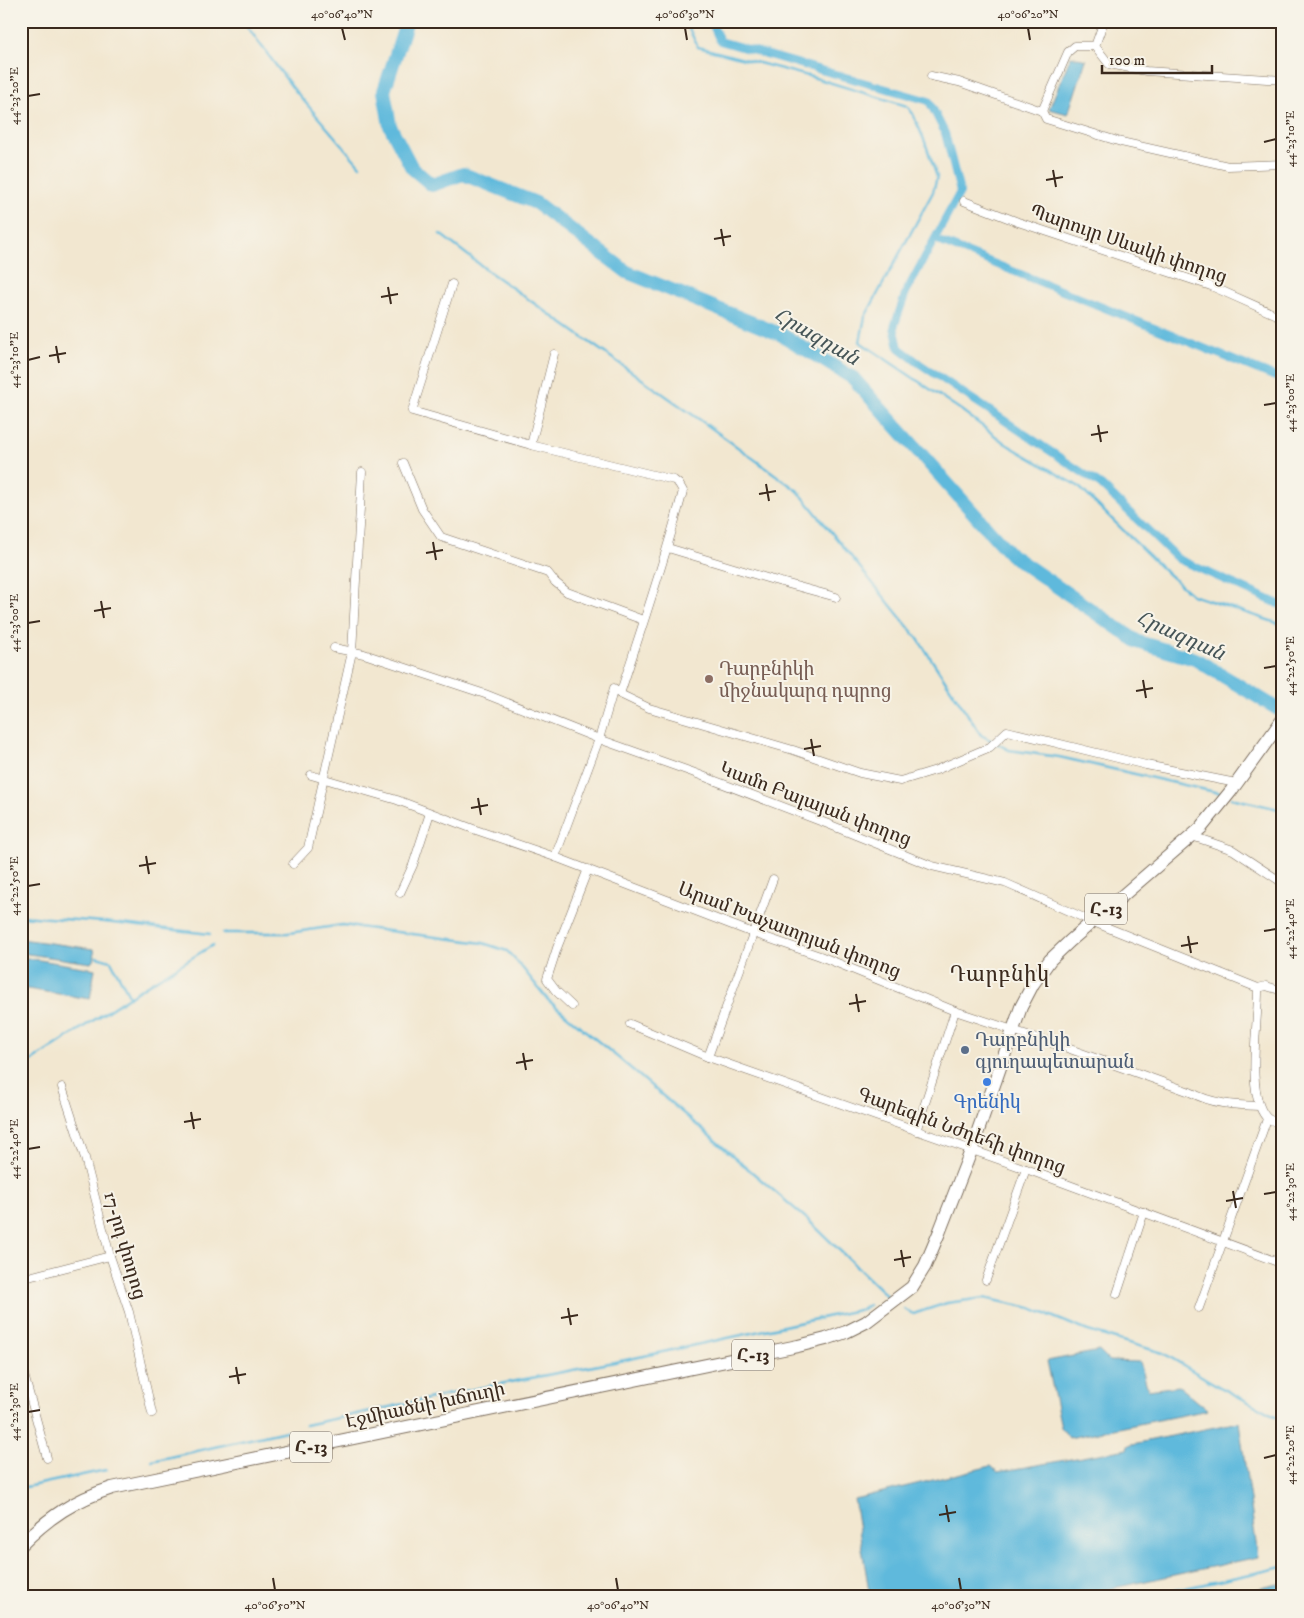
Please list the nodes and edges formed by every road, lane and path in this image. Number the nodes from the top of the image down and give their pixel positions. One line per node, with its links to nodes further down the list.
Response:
1 (1104, 21): 2 (street)
2 (1095, 46): 4 (street); 5 (street)
3 (931, 76): 5 (street)
4 (1283, 80)
5 (1042, 111): 6 (street)
6 (1283, 164)
7 (964, 201): 9 (street, Պարույր Սևակի փողոց)
8 (452, 284): 11 (street)
9 (1283, 318)
10 (554, 354): 11 (street)
11 (531, 445): 14 (street)
12 (403, 463): 16 (street)
13 (362, 472): 18 (street)
14 (668, 548): 15 (street); 16 (street)
15 (836, 597)
16 (643, 620): 19 (street)
17 (334, 648): 18 (street, Կամո Բալայան փողոց)
18 (352, 652): 21 (street, Կամո Բալայան փողոց); 23 (street)
19 (620, 694): 21 (street); 24 (street)
20 (1283, 719): 24 (main road, Հ-13)
21 (599, 740): 27 (street); 33 (street, Կամո Բալայան փողոց)
22 (311, 775): 23 (street, Արամ Խաչատրյան փողոց)
23 (324, 780): 25 (street, Արամ Խաչատրյան փողոց); 28 (street)
24 (1233, 787): 26 (main road, Հ-13)
25 (430, 813): 27 (street, Արամ Խաչատրյան փողոց); 32 (street)
26 (1192, 836): 31 (street); 33 (main road, Հ-13)
27 (555, 857): 29 (street, Արամ Խաչատրյան փողոց)
28 (293, 864)
29 (588, 869): 34 (street, Արամ Խաչատրյան փողոց); 37 (street)
30 (773, 879): 34 (street)
31 (1283, 883)
32 (400, 893)
33 (1091, 921): 35 (street, Կամո Բալայան փողոց); 40 (main road, Հ-13)
34 (753, 933): 38 (street, Արամ Խաչատրյան փողոց); 41 (street)
35 (1258, 988): 36 (street, Կամո Բալայան փողոց); 43 (street)
36 (1283, 991)
37 (572, 1006)
38 (955, 1012): 40 (street, Արամ Խաչատրյան փողոց); 46 (street)
39 (630, 1024): 41 (street, Գարեգին Նժդեհի փողոց)
40 (1012, 1031): 43 (street, Արամ Խաչատրյան փողոց); 47 (main road, Հ-13)
41 (708, 1057): 46 (street, Գարեգին Նժդեհի փողոց)
42 (62, 1087): 51 (street, 17-րդ փողոց)
43 (1259, 1106): 44 (street)
44 (1267, 1119): 45 (street); 50 (street)
45 (1283, 1124)
46 (916, 1131): 47 (street, Գարեգին Նժդեհի փողոց)
47 (971, 1151): 48 (street, Գարեգին Նժդեհի փողոց); 60 (main road, Էջմիածնի խճուղի / Հ-13)
48 (1026, 1169): 49 (street, Գարեգին Նժդեհի փողոց); 54 (street)
49 (1144, 1212): 50 (street, Գարեգին Նժդեհի փողոց); 55 (street)
50 (1223, 1243): 52 (street, Գարեգին Նժդեհի փողոց); 56 (street)
51 (110, 1256): 53 (street); 58 (street, 17-րդ փողոց)
52 (1283, 1264)
53 (21, 1279)
54 (986, 1280)
55 (1117, 1294)
56 (1199, 1308)
57 (21, 1364): 59 (street)
58 (152, 1413)
59 (47, 1458)
60 (21, 1545)

